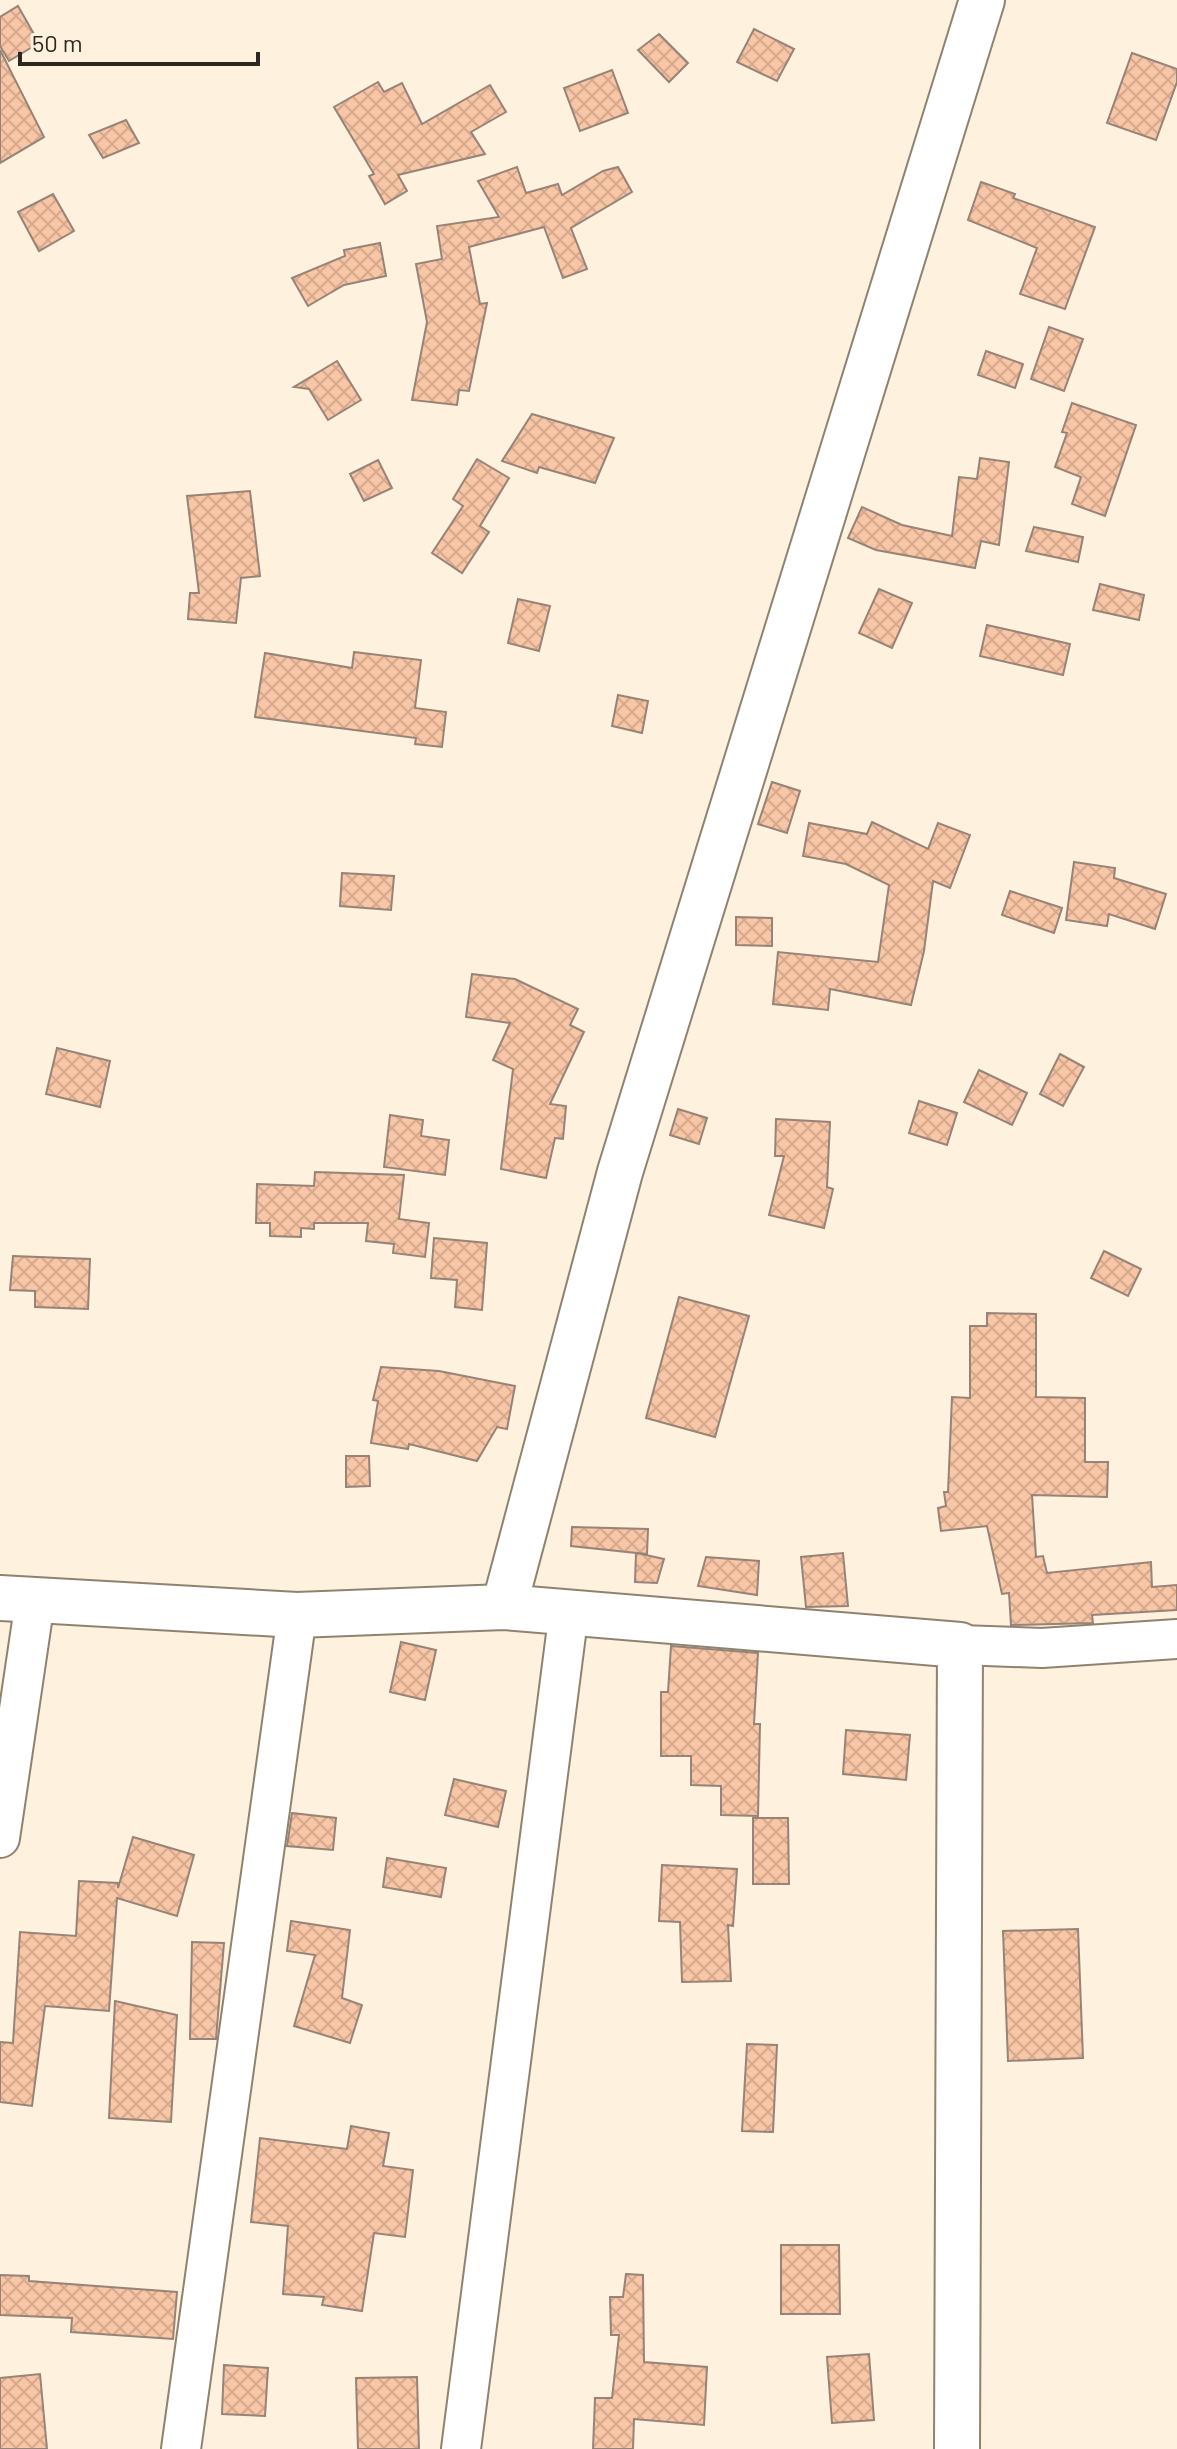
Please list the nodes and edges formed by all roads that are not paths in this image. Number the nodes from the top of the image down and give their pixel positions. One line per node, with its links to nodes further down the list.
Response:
1 (982, 0): 3 (street)
2 (17, 1599): 5 (street); 8 (street)
3 (504, 1607): 4 (street); 5 (street)
4 (569, 1611): 7 (street); 10 (street)
5 (297, 1615): 9 (street)
6 (1177, 1639): 7 (street)
7 (960, 1645): 11 (street)
8 (0, 1838)
9 (181, 2449)
10 (461, 2449)
11 (957, 2449)

